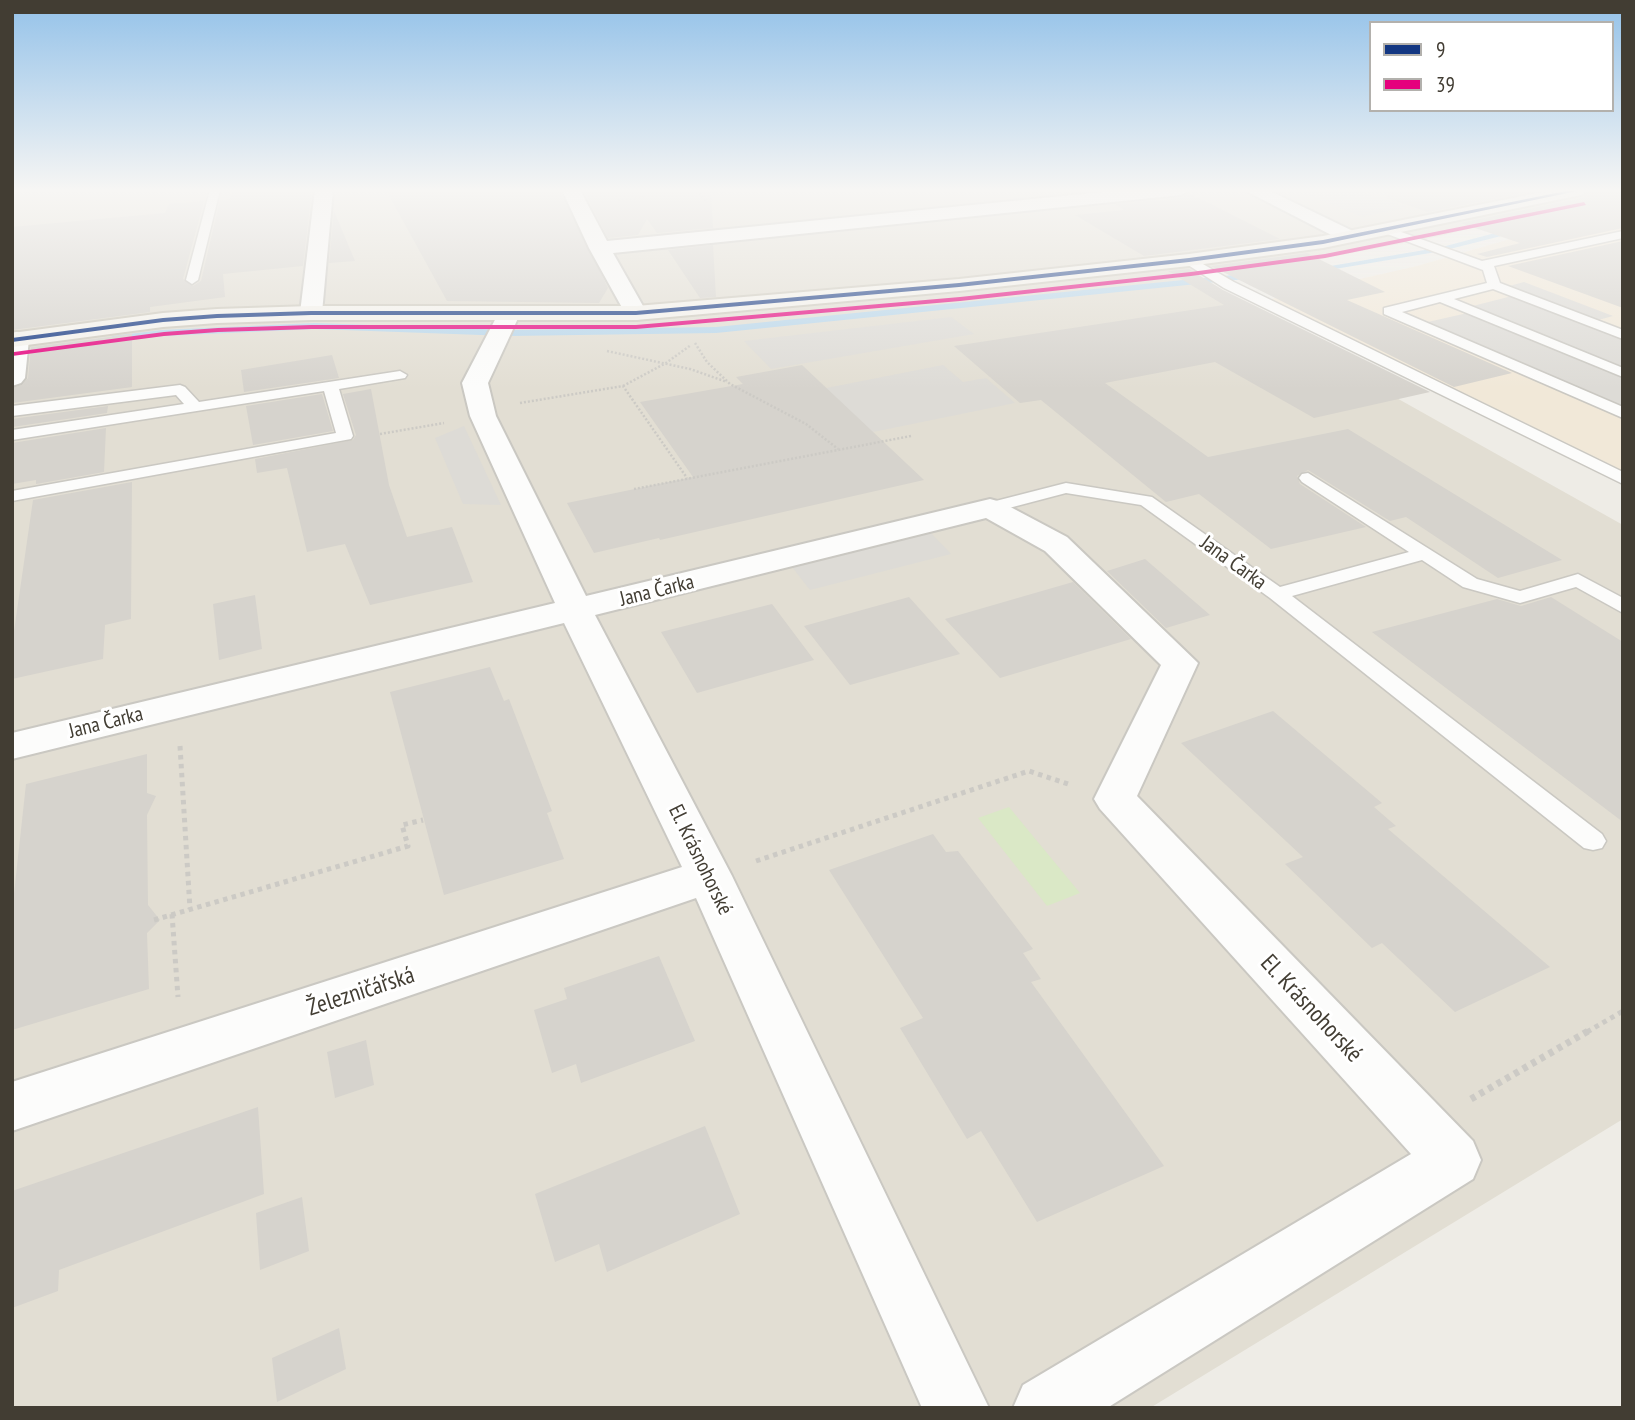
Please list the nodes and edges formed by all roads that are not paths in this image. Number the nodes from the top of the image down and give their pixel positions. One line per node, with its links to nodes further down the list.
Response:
1 (198, 256): 9 (lane)
2 (317, 256): 12 (street)
3 (604, 256): 13 (street)
4 (1215, 256): 7 (main road)
5 (1458, 256): 8 (lane)
6 (1521, 256): 8 (lane)
7 (1189, 260): 13 (main road); 26 (lane)
8 (1481, 265): 10 (lane)
9 (192, 280)
10 (1494, 285): 11 (lane); 15 (lane)
11 (1441, 299): 17 (lane); 23 (lane)
12 (311, 313): 14 (main road); 16 (main road)
13 (636, 313): 14 (main road)
14 (503, 326): 32 (street, El. Krásnohorské)
15 (1623, 335)
16 (14, 339): 19 (street)
17 (1623, 373)
18 (400, 375): 20 (lane)
19 (12, 378)
20 (330, 386): 21 (lane); 27 (lane)
21 (195, 407): 22 (lane); 24 (lane)
22 (12, 411)
23 (1623, 413)
24 (12, 435)
25 (1308, 478): 29 (lane)
26 (1623, 479)
27 (12, 496)
28 (990, 508): 30 (lane, Jana Čarka); 32 (street, Jana Čarka); 38 (street, El. Krásnohorské)
29 (1424, 554): 30 (lane, Jana Čarka); 31 (lane)
30 (1277, 594): 34 (lane, Jana Čarka)
31 (1623, 607)
32 (576, 611): 33 (street, Jana Čarka); 35 (street, El. Krásnohorské)
33 (12, 746)
34 (1593, 841)
35 (709, 876): 36 (street, Železničářská); 37 (street, El. Krásnohorské)
36 (12, 1107)
37 (956, 1408)
38 (1046, 1408)

